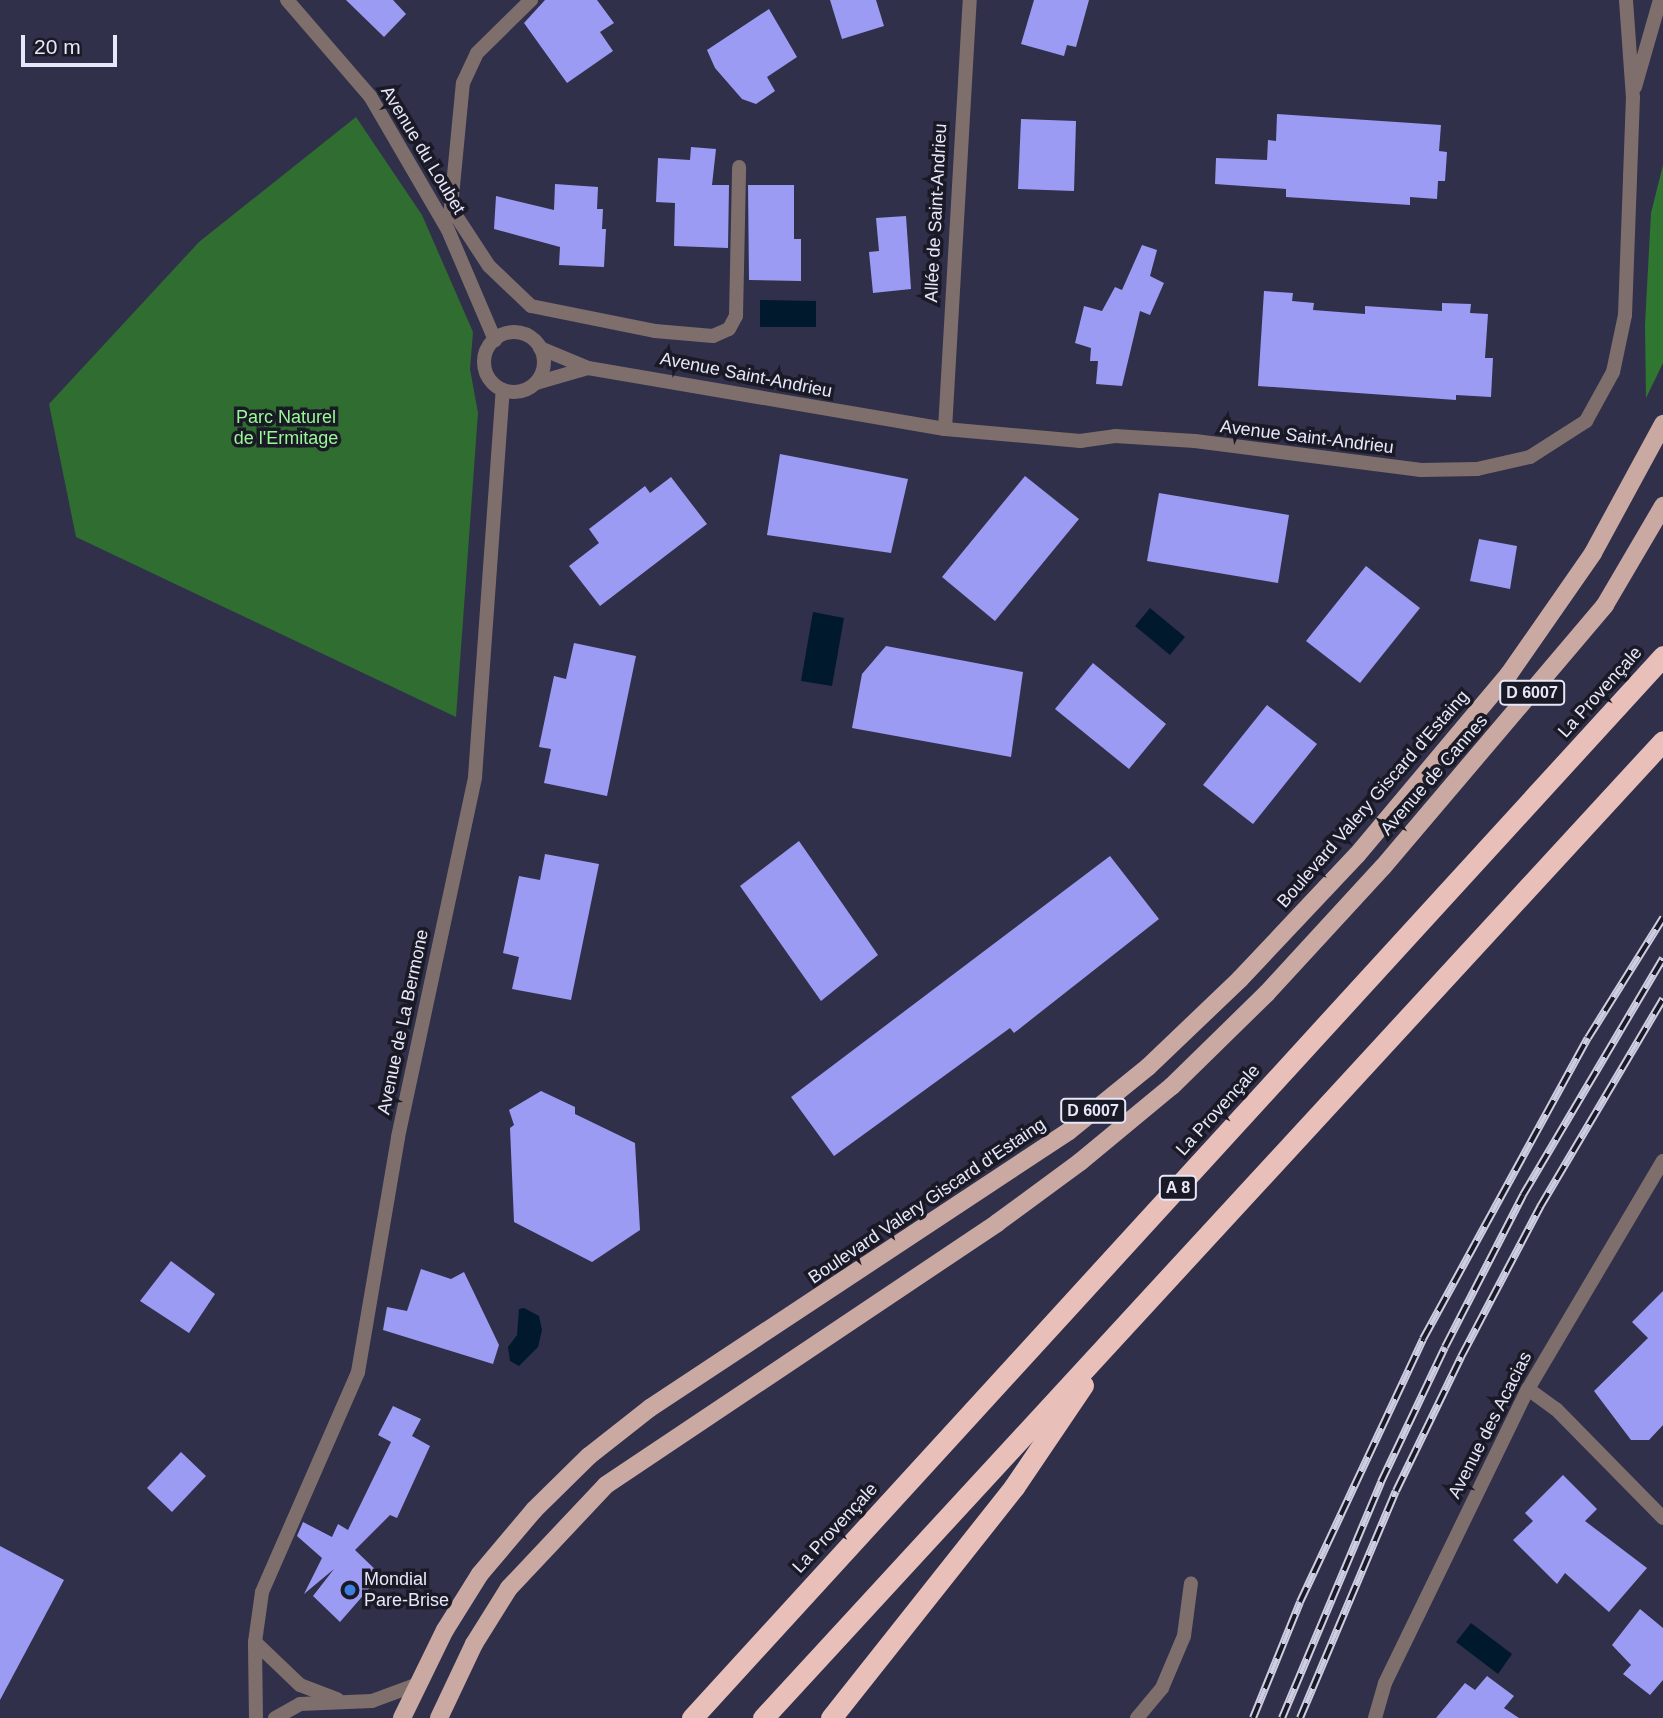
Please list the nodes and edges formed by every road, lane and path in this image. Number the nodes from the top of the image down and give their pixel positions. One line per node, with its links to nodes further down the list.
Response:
1 (287, 0): 9 (street, Avenue du Loubet)
2 (531, 0): 8 (street)
3 (970, 0): 16 (street, Allée de Saint-Andrieu)
4 (1626, 0): 6 (street, Avenue Saint-Andrieu)
5 (1660, 0): 6 (street)
6 (1633, 98): 16 (street, Avenue Saint-Andrieu)
7 (739, 167): 8 (street)
8 (451, 208): 9 (street)
9 (448, 230): 10 (street, Avenue du Loubet)
10 (495, 340): 11 (street); 14 (street)
11 (540, 348): 12 (street, Avenue Saint-Andrieu); 13 (street)
12 (588, 368): 13 (street, Avenue Saint-Andrieu); 16 (street, Avenue Saint-Andrieu)
13 (536, 383): 14 (street)
14 (503, 390): 25 (street, Avenue de La Bermone)
15 (1663, 424): 26 (main road, Boulevard Valery Giscard d'Estaing / D 6007)
16 (945, 429)
17 (1663, 506): 31 (main road, Avenue de Cannes / D 6007)
18 (1663, 656): 32 (highway, La Provençale / A 8)
19 (1663, 741): 21 (highway)
20 (1663, 1161): 22 (street, Avenue des Acacias)
21 (1124, 1326): 33 (highway); 34 (highway)
22 (1528, 1389): 23 (street); 36 (street, Avenue des Acacias)
23 (1663, 1518)
24 (1191, 1583): 35 (street)
25 (255, 1642): 27 (street); 28 (street, Avenue de La Bermone)
26 (418, 1684): 27 (street); 30 (main road, D 6007)
27 (341, 1700): 29 (street)
28 (256, 1718)
29 (275, 1718)
30 (402, 1718)
31 (439, 1718)
32 (691, 1718)
33 (762, 1718)
34 (831, 1718)
35 (1137, 1718)
36 (1375, 1718)

